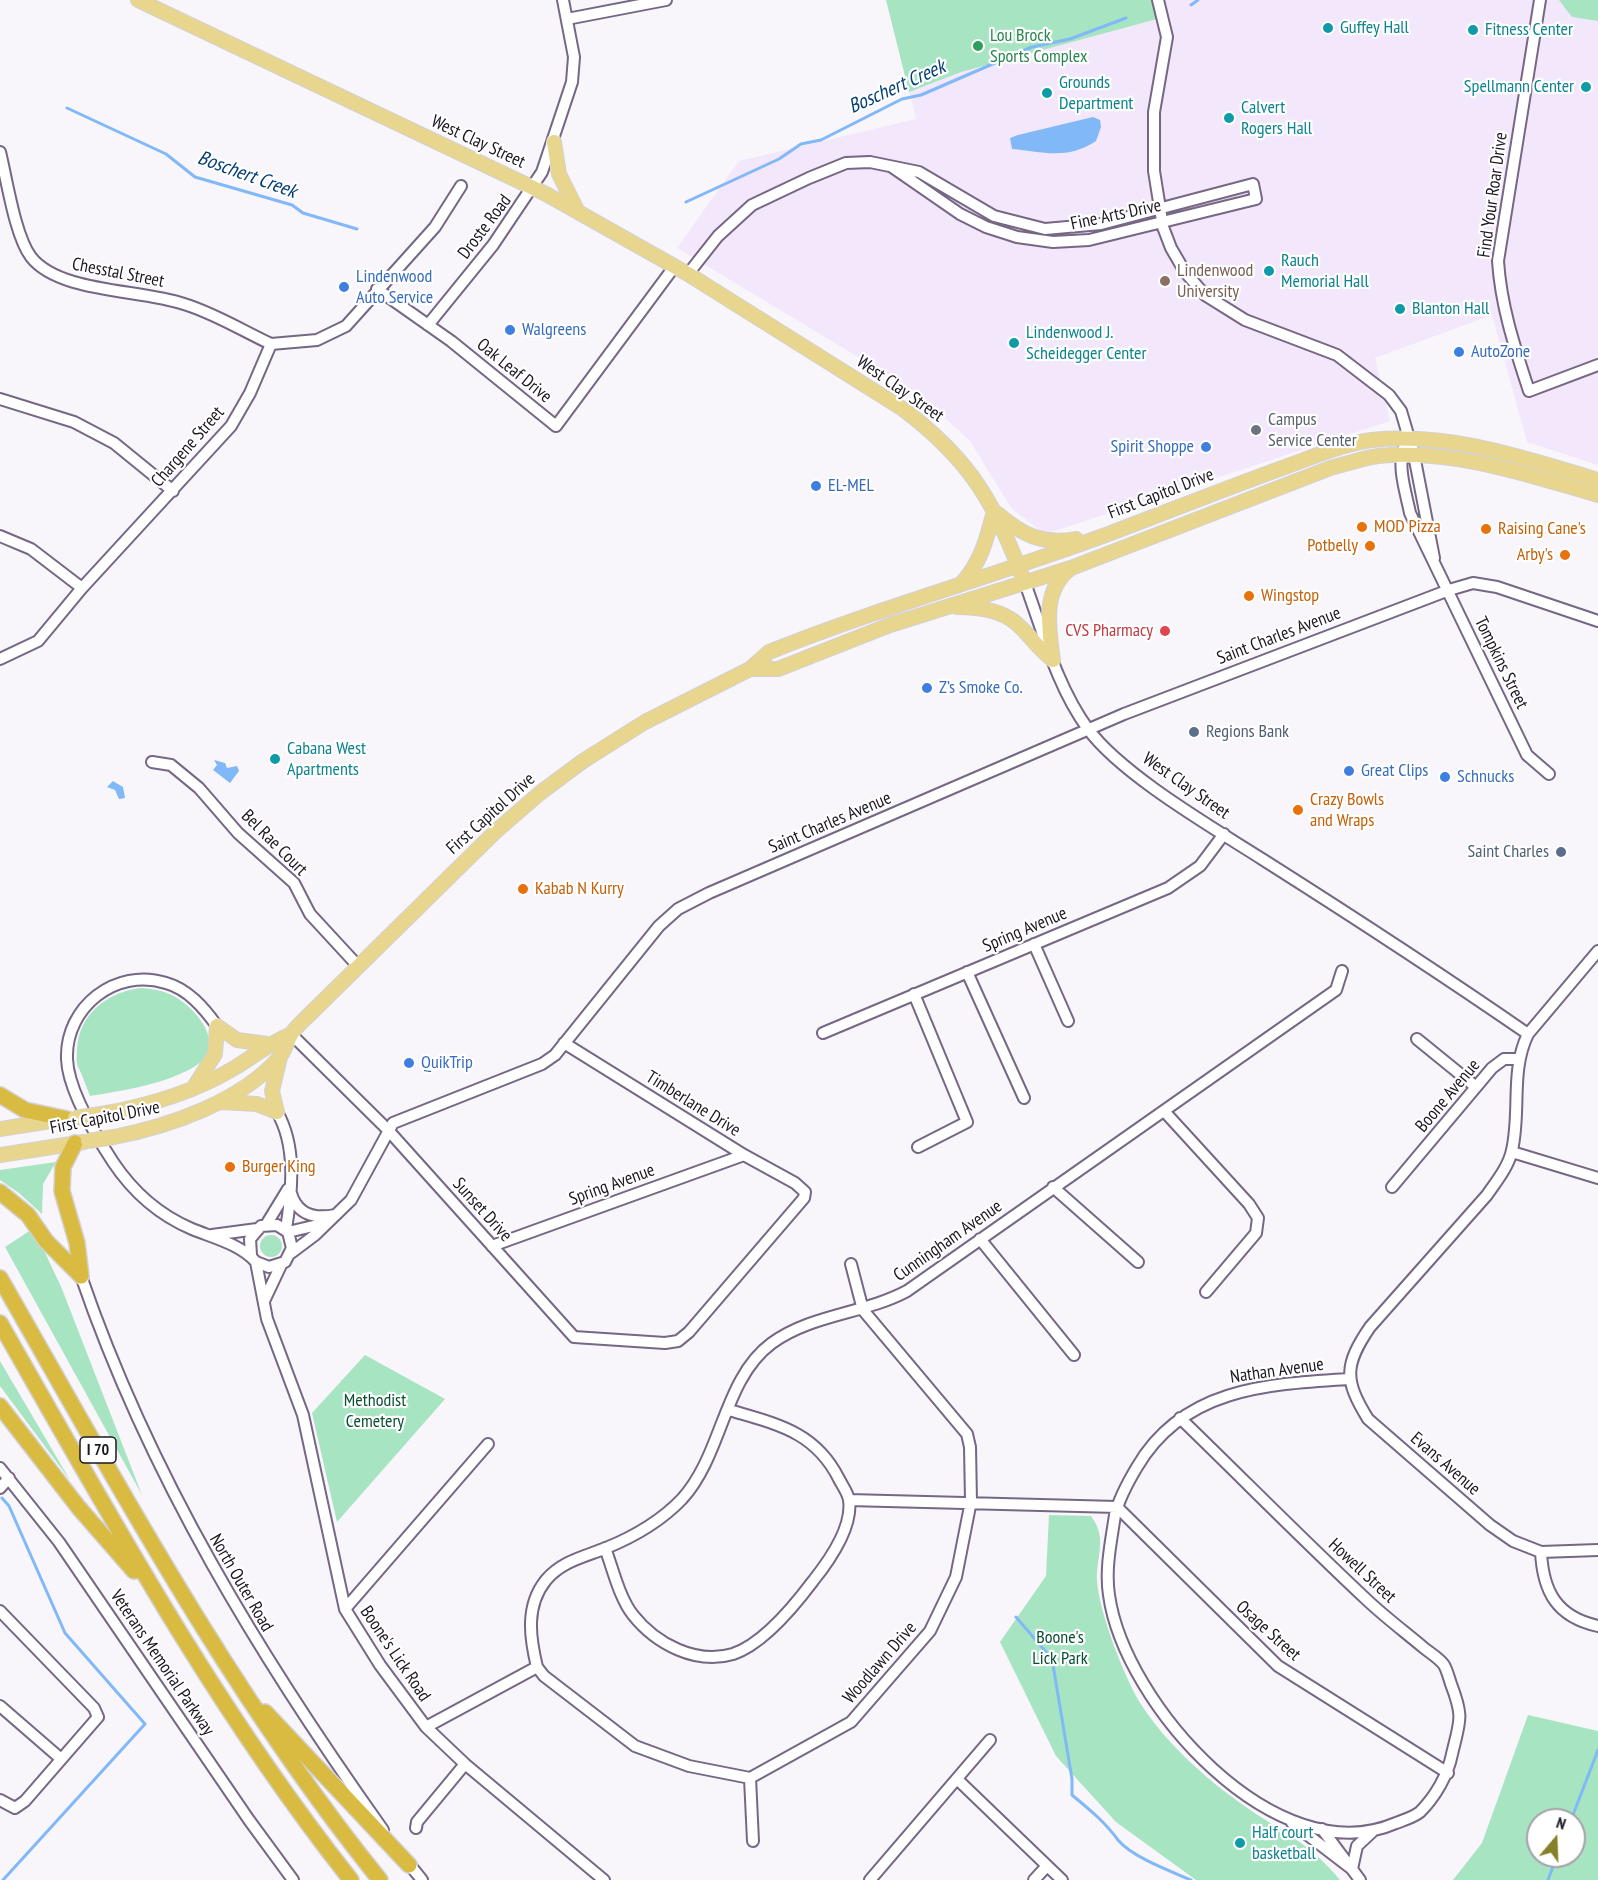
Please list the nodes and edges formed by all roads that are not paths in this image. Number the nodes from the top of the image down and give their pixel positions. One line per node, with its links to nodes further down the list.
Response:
1 (138, 0): 11 (main road, West Clay Street)
2 (563, 0): 6 (street, Droste Road)
3 (666, 0): 6 (street)
4 (1158, 0): 12 (street)
5 (1540, 0): 20 (street, Find Your Roar Drive)
6 (567, 19): 7 (street, Droste Road)
7 (554, 142): 11 (street, Droste Road); 13 (main road)
8 (0, 152): 19 (street, Chesstal Street)
9 (892, 166): 12 (street, Fine Arts Drive); 14 (street, Fine Arts Drive); 16 (street, Fine Arts Drive)
10 (461, 186): 17 (street)
11 (534, 188): 13 (main road, West Clay Street); 18 (street, Droste Road)
12 (1159, 208): 14 (street); 14 (street, Fine Arts Drive)
13 (579, 212): 15 (main road, West Clay Street)
14 (1162, 222): 22 (street)
15 (674, 267): 16 (main road, West Clay Street); 18 (street, Oak Leaf Drive)
16 (688, 274): 27 (main road, West Clay Street)
17 (377, 289): 18 (street, Oak Leaf Drive); 19 (street)
18 (428, 325)
19 (271, 344): 25 (street, Chargene Street)
20 (1598, 365)
21 (0, 399): 25 (street)
22 (1407, 439): 23 (street, Tompkins Street); 24 (main road, First Capitol Drive); 28 (main road, First Capitol Drive)
23 (1407, 455): 26 (main road, First Capitol Drive); 30 (street, Tompkins Street); 30 (street, Tompkins Street); 32 (main road, First Capitol Drive)
24 (1598, 480)
25 (173, 491): 35 (street, Chargene Street)
26 (1598, 495)
27 (994, 511): 28 (main road); 31 (main road, West Clay Street); 34 (main road)
28 (1113, 532): 31 (main road, First Capitol Drive)
29 (0, 536): 35 (street)
30 (1434, 558): 36 (street, Tompkins Street)
31 (1019, 566): 33 (main road, West Clay Street); 34 (main road, First Capitol Drive)
32 (1071, 568): 33 (main road, First Capitol Drive); 40 (main road)
33 (1026, 583): 37 (main road, First Capitol Drive); 40 (street, West Clay Street)
34 (960, 584): 41 (main road, First Capitol Drive)
35 (82, 588): 39 (street, Chargene Street)
36 (1449, 590): 38 (street); 42 (street, Saint Charles Avenue); 44 (street, Tompkins Street)
37 (945, 608): 40 (main road); 41 (main road, First Capitol Drive)
38 (1598, 621)
39 (0, 659)
40 (1053, 660): 42 (street, West Clay Street)
41 (750, 669): 49 (main road, First Capitol Drive)
42 (1088, 729): 45 (street, West Clay Street); 59 (street, Saint Charles Avenue)
43 (152, 762): 49 (street, Bel Rae Court)
44 (1549, 774)
45 (1224, 834): 46 (street, Spring Avenue); 57 (street, West Clay Street)
46 (1034, 944): 51 (street, Spring Avenue); 53 (street)
47 (1598, 951): 48 (street)
48 (1594, 965): 57 (street)
49 (358, 966): 55 (main road, First Capitol Drive)
50 (1342, 971): 68 (street, Cunningham Avenue)
51 (967, 972): 52 (street, Spring Avenue); 66 (street)
52 (915, 994): 56 (street, Spring Avenue); 74 (street)
53 (1068, 1021)
54 (217, 1026): 60 (main road); 64 (main road); 86 (street)
55 (291, 1034): 60 (main road, First Capitol Drive); 61 (main road, First Capitol Drive); 72 (street, Sunset Drive)
56 (823, 1034)
57 (1528, 1034): 62 (street)
58 (1417, 1039): 63 (street)
59 (564, 1043): 72 (street, Saint Charles Avenue); 77 (street, Timberlane Drive)
60 (267, 1044): 64 (main road, First Capitol Drive)
61 (280, 1057): 67 (main road, First Capitol Drive); 69 (main road)
62 (1519, 1059): 63 (street, Boone Avenue); 75 (street, Nathan Avenue)
63 (1476, 1087): 81 (street, Boone Avenue)
64 (193, 1089): 70 (main road, First Capitol Drive, bridge)
65 (0, 1095): 70 (highway)
66 (1024, 1098)
67 (220, 1102): 69 (main road); 73 (main road, First Capitol Drive, bridge)
68 (1164, 1111): 80 (street, Cunningham Avenue); 96 (street)
69 (277, 1112): 79 (street)
70 (71, 1118): 71 (main road, First Capitol Drive)
71 (0, 1129)
72 (388, 1130): 83 (street, Saint Charles Avenue); 88 (street, Sunset Drive)
73 (81, 1142): 76 (main road, First Capitol Drive); 94 (highway)
74 (918, 1148)
75 (1512, 1152): 78 (street); 102 (street, Nathan Avenue)
76 (0, 1155)
77 (744, 1155): 88 (street, Spring Avenue); 100 (street, Timberlane Drive)
78 (1598, 1178)
79 (290, 1186): 83 (street); 84 (street); 85 (street)
80 (1053, 1187): 87 (street, Cunningham Avenue); 91 (street)
81 (1392, 1187)
82 (0, 1192): 94 (highway)
83 (331, 1219): 85 (street); 89 (street, Saint Charles Avenue)
84 (262, 1227): 85 (street); 86 (street); 90 (street)
85 (287, 1231): 89 (street)
86 (211, 1235): 90 (street)
87 (980, 1239): 98 (street, Cunningham Avenue); 101 (street)
88 (492, 1246): 100 (street, Sunset Drive)
89 (291, 1253): 93 (street)
90 (254, 1259): 93 (street); 97 (street, Boone's Lick Road)
91 (1138, 1262)
92 (851, 1264): 98 (street)
93 (281, 1265): 97 (street)
94 (81, 1276): 136 (street, North Outer Road)
95 (0, 1278): 121 (highway, I 70)
96 (1206, 1292)
97 (264, 1301): 117 (street, Boone's Lick Road)
98 (863, 1310): 104 (street, Cunningham Avenue); 111 (street, Woodlawn Drive)
99 (0, 1323): 116 (highway, I 70)
100 (678, 1341)
101 (1074, 1355)
102 (1349, 1379): 105 (street, Nathan Avenue); 115 (street, Evans Avenue)
103 (0, 1406): 116 (highway)
104 (729, 1410): 110 (street); 113 (street, Cunningham Avenue)
105 (1180, 1418): 112 (street, Nathan Avenue); 127 (street, Howell Street)
106 (489, 1444): 117 (street)
107 (0, 1468): 108 (street, Veterans Memorial Parkway)
108 (9, 1478): 109 (street); 139 (street, Veterans Memorial Parkway)
109 (0, 1488)
110 (849, 1500): 111 (street); 113 (street)
111 (971, 1501): 112 (street); 128 (street, Woodlawn Drive)
112 (1117, 1507): 127 (street, Osage Street); 131 (street, Nathan Avenue)
113 (605, 1548): 120 (street, Cunningham Avenue)
114 (1598, 1550): 115 (street)
115 (1541, 1552): 119 (street)
116 (158, 1598): 140 (highway, I 70)
117 (345, 1608): 123 (street, Boone's Lick Road)
118 (0, 1611): 125 (street)
119 (1598, 1626)
120 (537, 1667): 123 (street); 128 (street)
121 (234, 1680): 136 (highway); 141 (highway, I 70)
122 (0, 1706): 125 (street)
123 (426, 1727): 126 (street, Boone's Lick Road)
124 (990, 1740): 129 (street)
125 (60, 1758): 130 (street)
126 (465, 1764): 132 (street); 143 (street, Boone's Lick Road)
127 (1448, 1773): 134 (street)
128 (750, 1778): 135 (street)
129 (958, 1780): 137 (street); 144 (street)
130 (0, 1800)
131 (1282, 1816): 133 (street); 138 (street)
132 (416, 1828)
133 (1322, 1829): 134 (street); 138 (street)
134 (1375, 1831): 138 (street)
135 (753, 1842)
136 (409, 1865): 142 (street, North Outer Road)
137 (1046, 1867): 145 (street); 146 (street)
138 (1352, 1869): 147 (street)
139 (293, 1880)
140 (351, 1880)
141 (380, 1880)
142 (422, 1880)
143 (604, 1880)
144 (870, 1880)
145 (1034, 1880)
146 (1062, 1880)
147 (1360, 1880)

